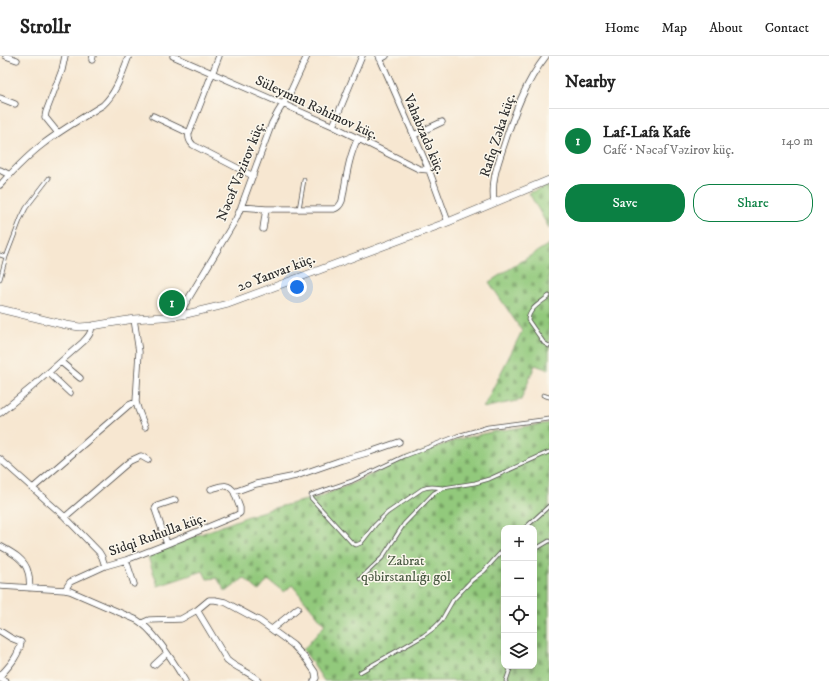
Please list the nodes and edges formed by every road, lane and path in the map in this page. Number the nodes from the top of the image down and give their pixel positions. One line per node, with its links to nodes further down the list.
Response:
1 (6, 56): 10 (street)
2 (65, 56): 18 (street)
3 (129, 56): 18 (street)
4 (173, 56): 11 (street, Süleyman Rəhimov küç.)
5 (218, 56): 11 (street)
6 (307, 56): 14 (street, Nəcəf Vəzirov küç.)
7 (362, 56): 17 (street)
8 (546, 56): 30 (street, Rafiq Zəka küç.)
9 (382, 57): 20 (street, Vahabzadə küç.)
10 (17, 60)
11 (212, 73): 14 (street, Süleyman Rəhimov küç.); 19 (street)
12 (0, 98): 13 (street)
13 (15, 104)
14 (284, 104): 17 (street, Süleyman Rəhimov küç.); 25 (street, Nəcəf Vəzirov küç.)
15 (153, 116): 19 (street)
16 (442, 122): 20 (street)
17 (333, 126): 21 (street, Süleyman Rəhimov küç.)
18 (58, 133): 24 (street)
19 (189, 133): 25 (street)
20 (414, 135): 23 (street, Vahabzadə küç.)
21 (358, 138): 23 (street, Süleyman Rəhimov küç.); 33 (street)
22 (0, 170): 24 (street)
23 (429, 170): 34 (street, Vahabzadə küç.)
24 (10, 175): 29 (street)
25 (253, 176): 31 (street, Nəcəf Vəzirov küç.)
26 (50, 178): 37 (lane)
27 (304, 180): 33 (lane)
28 (549, 180): 30 (street, 20 Yanvar küç.)
29 (0, 185)
30 (494, 203): 34 (street, 20 Yanvar küç.)
31 (241, 207): 32 (street); 41 (street, Nəcəf Vəzirov küç.)
32 (266, 209): 33 (street); 35 (street)
33 (299, 209)
34 (448, 222): 41 (street, 20 Yanvar küç.)
35 (263, 229)
36 (0, 255): 37 (lane)
37 (6, 257): 38 (lane)
38 (0, 279)
39 (549, 296): 44 (lane)
40 (0, 309): 43 (street, 20 Yanvar küç.)
41 (182, 315): 42 (street, 20 Yanvar küç.)
42 (134, 319): 43 (street, 20 Yanvar küç.); 51 (street)
43 (92, 326): 45 (street)
44 (549, 346)
45 (61, 362): 46 (street); 47 (street)
46 (49, 373): 48 (street); 52 (street)
47 (80, 378)
48 (70, 393)
49 (543, 395): 50 (lane)
50 (549, 397)
51 (136, 402): 54 (street); 59 (street)
52 (0, 413)
53 (549, 419): 60 (lane)
54 (145, 427)
55 (399, 442): 62 (street)
56 (549, 452): 60 (lane)
57 (0, 459): 59 (street)
58 (148, 460): 65 (street)
59 (33, 488): 65 (street)
60 (443, 488): 74 (lane)
61 (211, 489): 62 (street)
62 (234, 492): 68 (street, Sidqi Ruhulla küç.)
63 (175, 500): 68 (street)
64 (549, 506): 66 (lane)
65 (65, 517): 73 (street)
66 (528, 525)
67 (549, 541): 70 (lane)
68 (167, 544): 72 (street, Sidqi Ruhulla küç.)
69 (0, 546): 77 (street)
70 (537, 548)
71 (501, 552): 87 (lane)
72 (126, 560): 73 (street, Sidqi Ruhulla küç.); 75 (street)
73 (105, 566): 78 (street, Sidqi Ruhulla küç.)
74 (360, 579)
75 (134, 584)
76 (0, 586): 77 (street)
77 (30, 588): 78 (street)
78 (65, 590): 81 (street)
79 (298, 608): 82 (street)
80 (197, 610): 81 (street); 82 (street); 91 (street)
81 (142, 623): 84 (street)
82 (272, 629): 92 (street)
83 (0, 631): 88 (street)
84 (167, 653): 85 (street); 90 (street)
85 (154, 665)
86 (510, 669): 93 (lane)
87 (360, 672)
88 (0, 678): 89 (street)
89 (6, 681)
90 (185, 681)
91 (259, 681)
92 (314, 681)
93 (506, 681)

